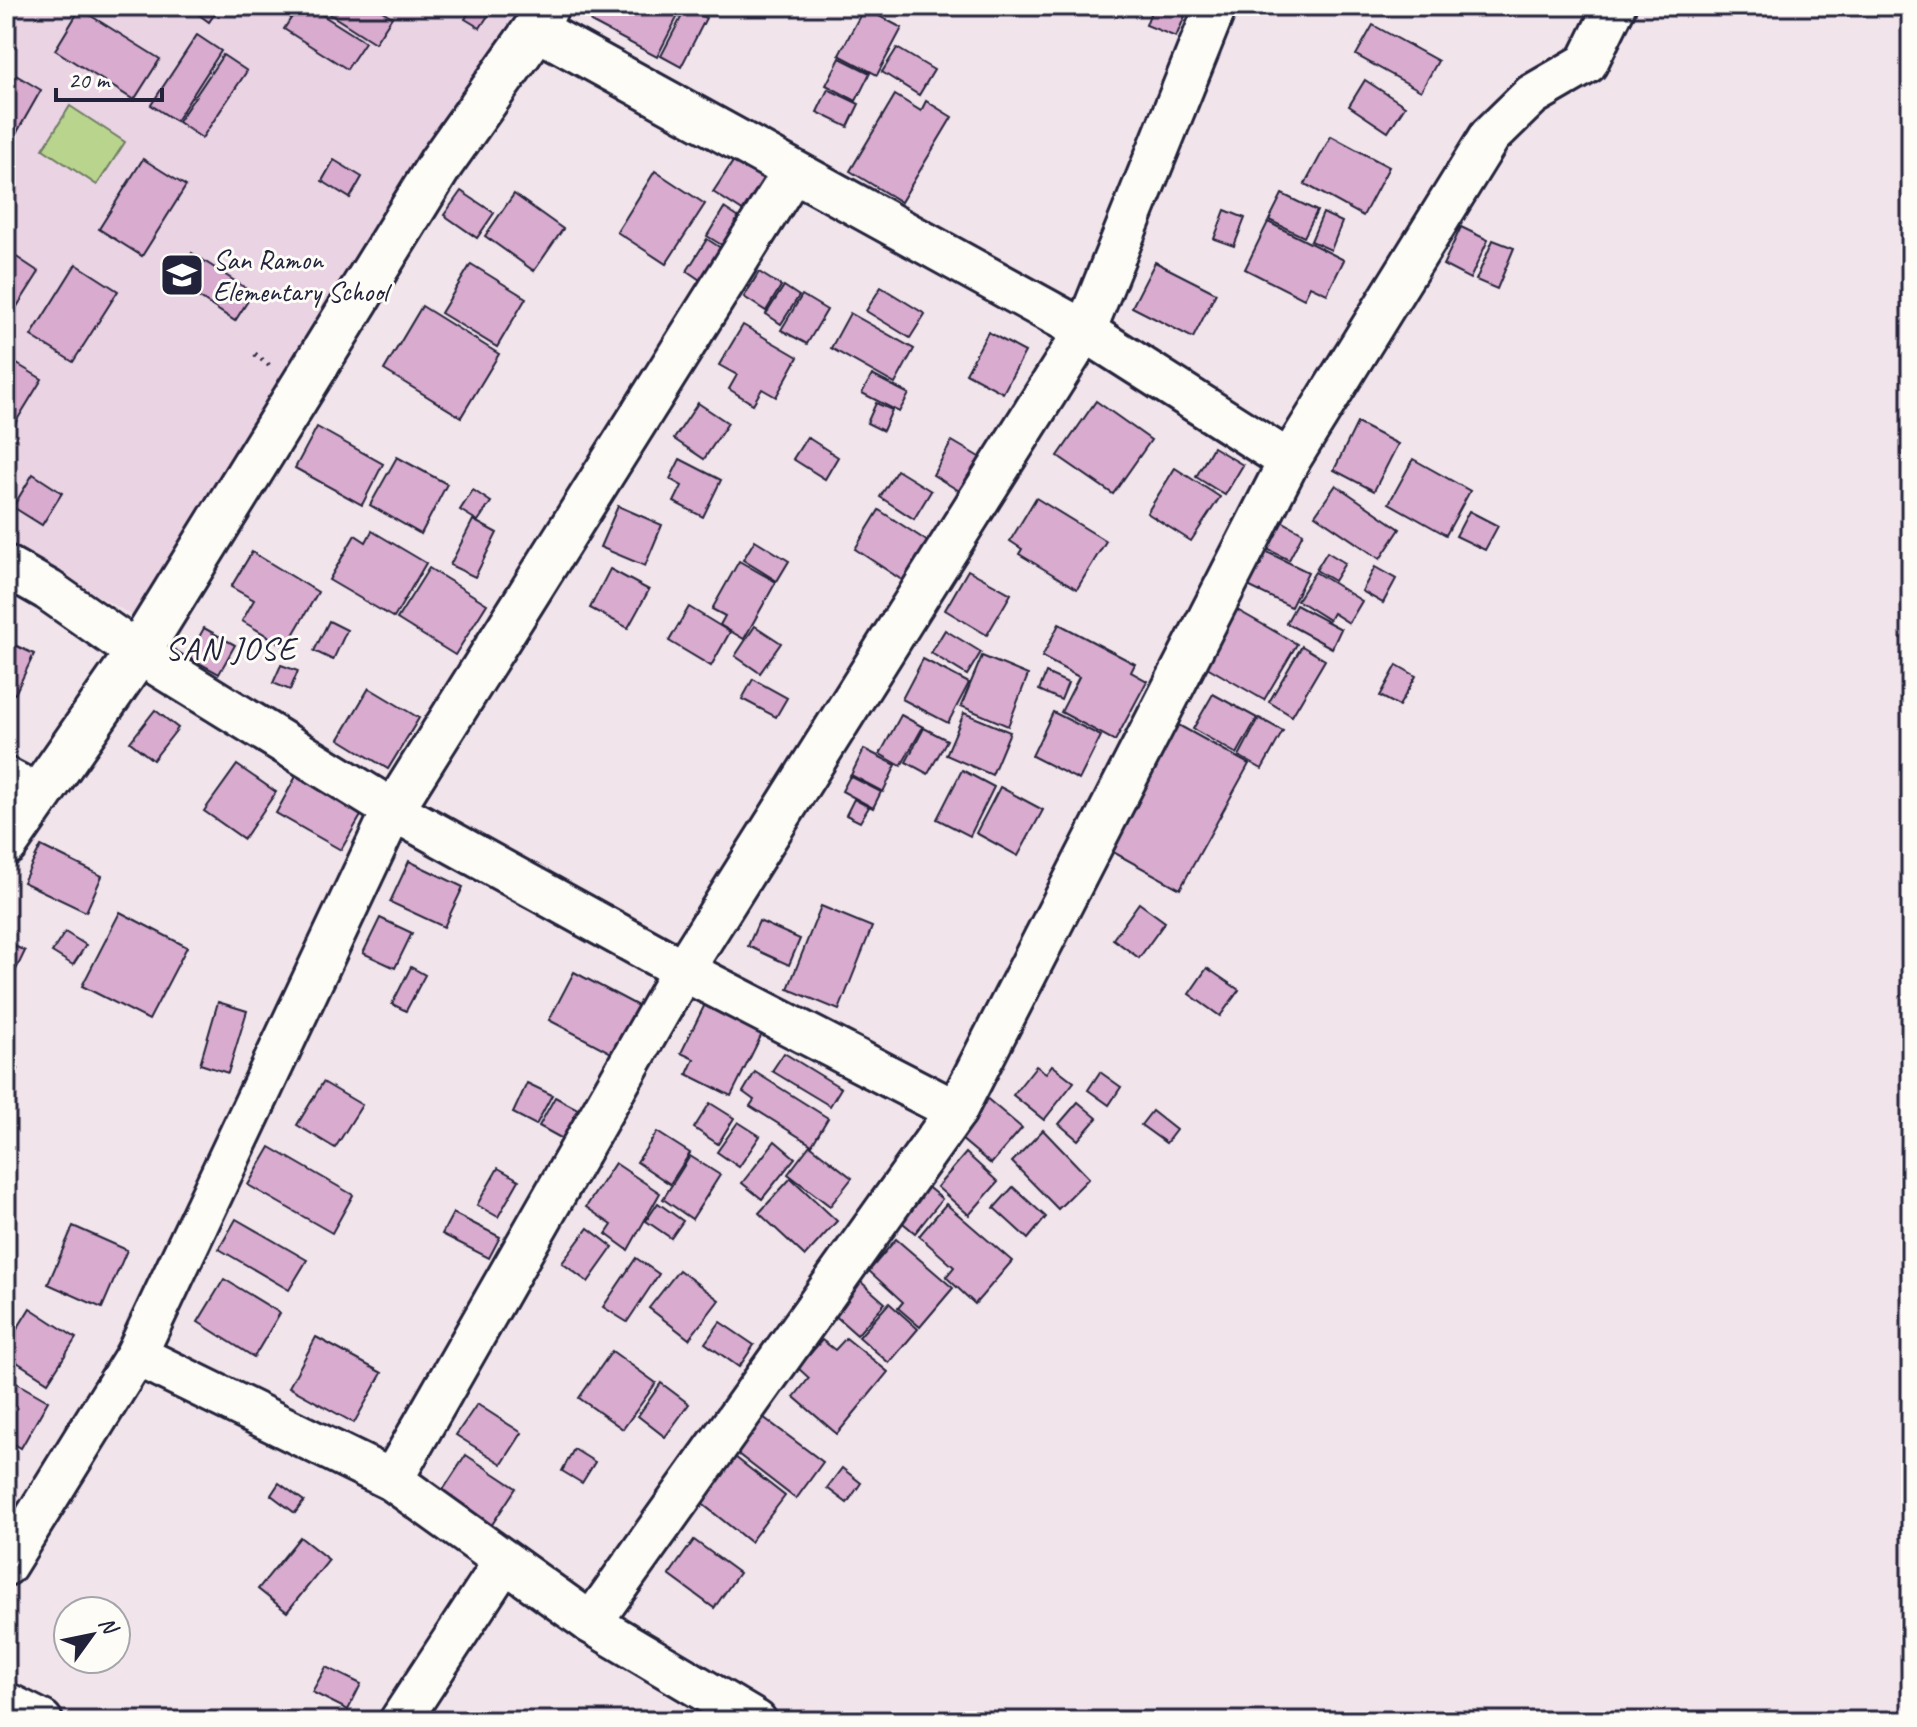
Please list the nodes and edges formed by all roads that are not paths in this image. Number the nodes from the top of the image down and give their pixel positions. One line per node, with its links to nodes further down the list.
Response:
1 (1216, 6): 5 (street)
2 (1615, 6): 6 (street)
3 (541, 18): 4 (street); 8 (street)
4 (793, 172): 5 (street); 10 (street)
5 (1085, 331): 6 (street); 12 (street)
6 (1289, 461): 13 (street)
7 (6, 566): 8 (street)
8 (138, 653): 9 (street); 10 (street)
9 (22, 786): 11 (street)
10 (393, 810): 12 (street); 14 (street)
11 (6, 843)
12 (683, 970): 13 (street); 15 (street)
13 (956, 1111): 18 (street)
14 (136, 1355): 15 (street); 17 (street)
15 (392, 1480): 16 (street)
16 (504, 1562): 18 (street); 21 (street)
17 (6, 1565)
18 (591, 1623): 22 (street)
19 (6, 1703): 20 (street)
20 (42, 1721)
21 (400, 1721)
22 (756, 1721)

